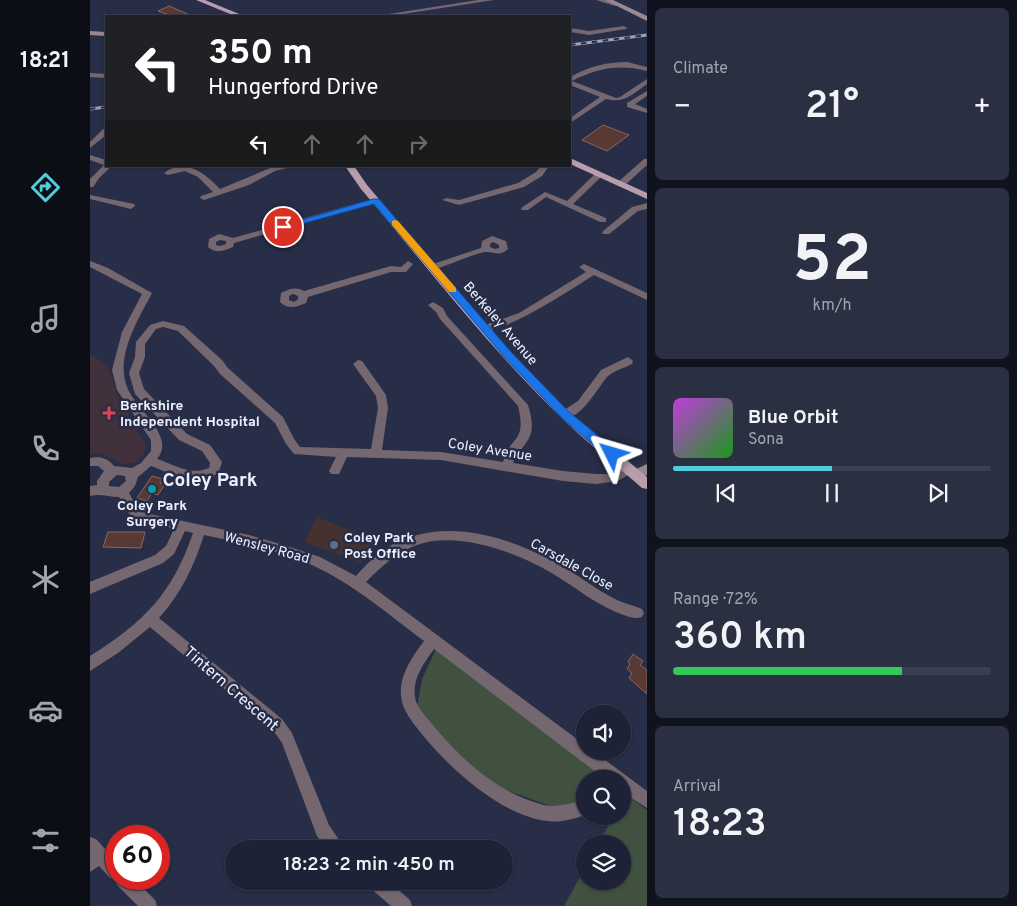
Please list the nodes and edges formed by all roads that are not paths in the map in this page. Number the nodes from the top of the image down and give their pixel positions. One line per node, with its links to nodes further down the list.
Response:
1 (199, 0): 10 (main road)
2 (440, 0): 7 (street)
3 (491, 0): 7 (street)
4 (599, 0): 6 (street)
5 (608, 0): 6 (street)
6 (615, 4): 12 (street)
7 (452, 6): 8 (street)
8 (421, 13): 11 (street)
9 (647, 13): 12 (street)
10 (238, 15)
11 (393, 15)
12 (639, 15): 13 (street)
13 (647, 19)
14 (624, 28): 15 (street)
15 (571, 30)
16 (90, 32): 17 (street)
17 (105, 34)
18 (647, 69): 21 (street)
19 (90, 75): 20 (street)
20 (105, 76)
21 (571, 81)
22 (647, 81): 25 (street)
23 (571, 82): 25 (street)
24 (647, 93): 26 (street)
25 (605, 97): 27 (street)
26 (647, 111)
27 (571, 120)
28 (105, 131): 29 (street)
29 (90, 146)
30 (90, 157): 33 (street)
31 (571, 161): 39 (main road)
32 (647, 161): 40 (street)
33 (105, 163)
34 (107, 167): 41 (street)
35 (350, 167): 47 (main road, Berkeley Avenue)
36 (544, 167): 46 (street)
37 (270, 168): 42 (street)
38 (168, 173): 42 (street)
39 (599, 175): 40 (main road); 48 (street)
40 (620, 184): 43 (main road)
41 (90, 185)
42 (218, 192): 45 (street)
43 (647, 196)
44 (90, 198): 49 (street)
45 (204, 198)
46 (446, 200)
47 (376, 201): 54 (street); 56 (main road, Berkeley Avenue)
48 (568, 204): 51 (street); 52 (street)
49 (131, 206)
50 (647, 206): 53 (street)
51 (525, 208)
52 (602, 220)
53 (606, 232)
54 (231, 241)
55 (486, 248): 58 (street)
56 (425, 258): 58 (main road, Berkeley Avenue); 61 (street)
57 (92, 262): 60 (street)
58 (432, 267): 64 (main road, Berkeley Avenue)
59 (157, 286): 60 (street)
60 (147, 293): 70 (street)
61 (304, 295)
62 (647, 297): 64 (street)
63 (432, 305): 72 (street)
64 (485, 328): 67 (main road, Berkeley Avenue)
65 (628, 361): 67 (street)
66 (358, 364): 69 (street)
67 (565, 415): 75 (main road, Berkeley Avenue)
68 (343, 453): 69 (street, Coley Avenue); 70 (street, Coley Avenue); 73 (street)
69 (376, 454): 72 (street, Coley Avenue)
70 (149, 461): 76 (street)
71 (90, 462): 74 (street)
72 (507, 466): 75 (street, Coley Avenue)
73 (335, 471)
74 (112, 472): 76 (street); 77 (street)
75 (640, 474)
76 (131, 475): 79 (street)
77 (104, 488): 78 (street); 79 (street)
78 (90, 490)
79 (122, 492): 80 (street, Wensley Road)
80 (180, 526): 81 (street, Wensley Road); 83 (street)
81 (200, 530): 82 (street, Wensley Road); 85 (street)
82 (357, 583): 84 (street, Carsdale Close); 86 (street, Wensley Road)
83 (90, 588)
84 (637, 613)
85 (150, 619): 87 (street); 92 (street, Tintern Crescent)
86 (433, 639): 88 (street, Wensley Road); 91 (street)
87 (90, 664)
88 (606, 770)
89 (631, 788): 90 (street)
90 (647, 800)
91 (576, 810)
92 (330, 840)
93 (93, 855): 94 (street)
94 (105, 864)
95 (133, 890): 97 (street)
96 (385, 890): 98 (street)
97 (149, 906)
98 (404, 906)

